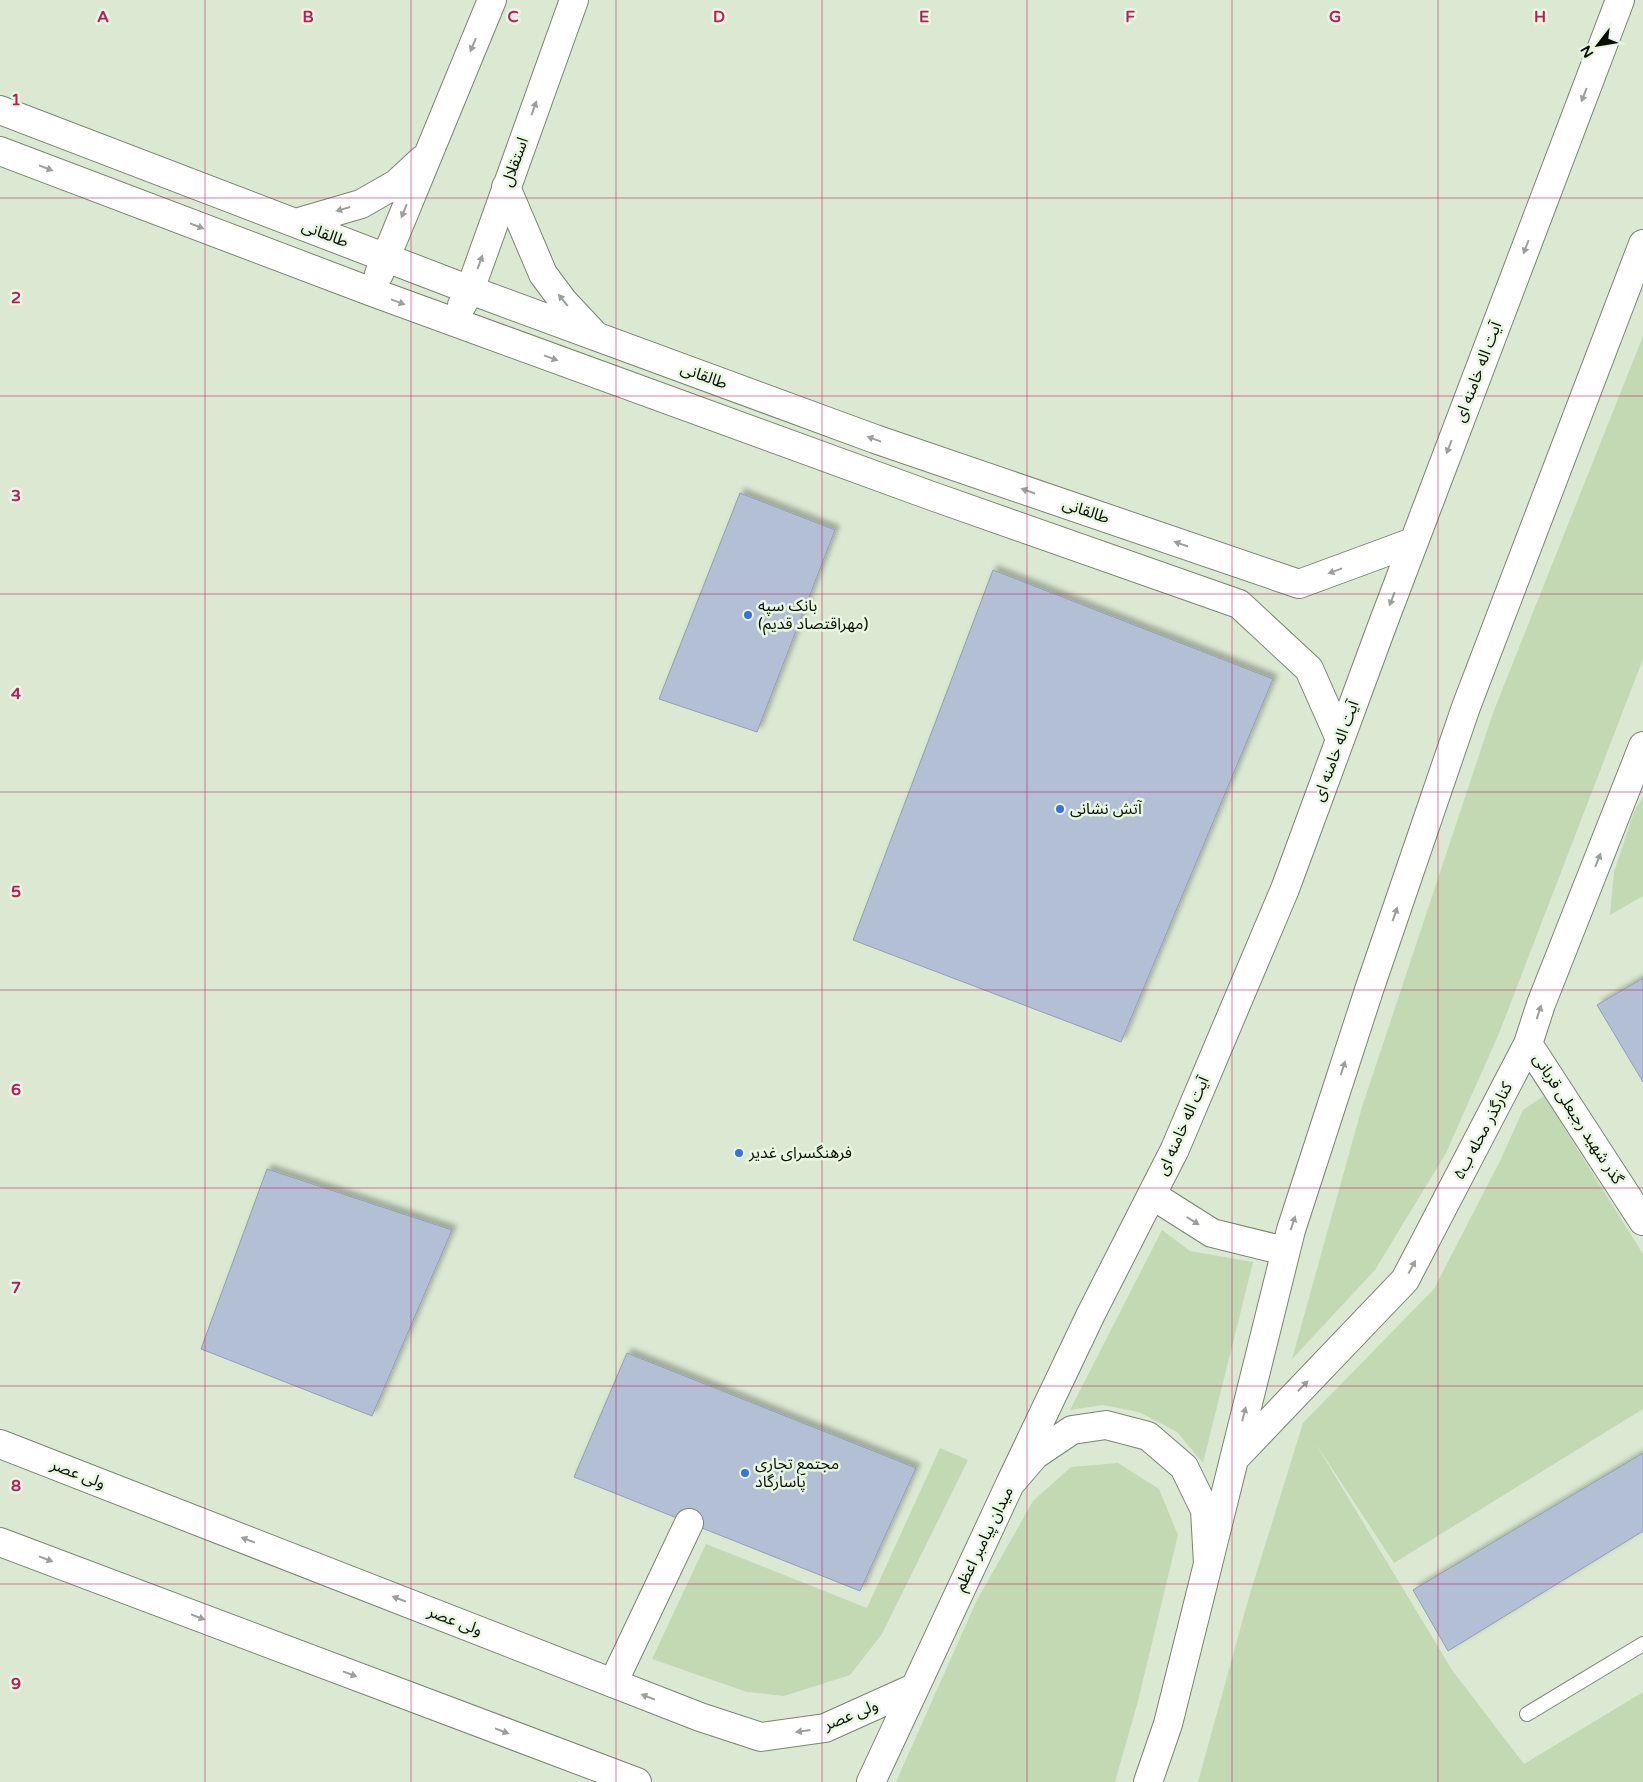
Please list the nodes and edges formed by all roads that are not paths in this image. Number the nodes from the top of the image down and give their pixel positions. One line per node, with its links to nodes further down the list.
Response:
1 (492, 0): 6 (main road, one-way to 6)
2 (574, 0): 7 (main road, استقلال, one-way to 2)
3 (1620, 0): 15 (main road, آیت اله خامنه ای, one-way to 15)
4 (0, 110): 8 (main road, طالقانی)
5 (0, 151): 12 (main road, one-way to 12)
6 (427, 155): 8 (main road, one-way to 8); 10 (main road, one-way to 10)
7 (506, 187): 11 (main road, استقلال, one-way to 7); 14 (main road, one-way to 7)
8 (296, 223): 10 (main road, طالقانی)
9 (1643, 244): 21 (main road, one-way to 9)
10 (385, 257): 11 (main road, طالقانی); 12 (main road)
11 (470, 290): 13 (main road, استقلال); 14 (main road, طالقانی)
12 (372, 292): 13 (main road, one-way to 13)
13 (454, 322): 16 (main road, one-way to 16)
14 (596, 336): 15 (main road, طالقانی, one-way to 14)
15 (1413, 542): 16 (main road, آیت اله خامنه ای, one-way to 16)
16 (1340, 738): 19 (main road, آیت اله خامنه ای)
17 (1643, 746): 18 (main road, کنارگذر محله ب۵, one-way to 17)
18 (1528, 1044): 20 (main road, گذر شهید رجبعلی قربانی); 23 (main road, کنارگذر محله ب۵, one-way to 18)
19 (1152, 1195): 21 (main road, one-way to 21); 24 (main road, آیت اله خامنه ای)
20 (1643, 1220)
21 (1285, 1251): 23 (main road, one-way to 21)
22 (0, 1444): 29 (main road, ولی عصر, one-way to 22)
23 (1233, 1460): 27 (main road)
24 (1010, 1484): 27 (main road, میدان پیامبر اعظم); 30 (main road, میدان پیامبر اعظم)
25 (689, 1523): 29 (main road)
26 (0, 1542): 33 (main road, one-way to 33)
27 (1208, 1564): 32 (main road, میدان پیامبر اعظم)
28 (1643, 1644): 31 (lane)
29 (613, 1683): 30 (main road, ولی عصر, one-way to 29)
30 (914, 1688): 34 (main road, میدان پیامبر اعظم)
31 (1527, 1714)
32 (1162, 1742): 35 (main road, میدان پیامبر اعظم); 36 (main road)
33 (637, 1782)
34 (870, 1782)
35 (1148, 1782)
36 (1165, 1782)

